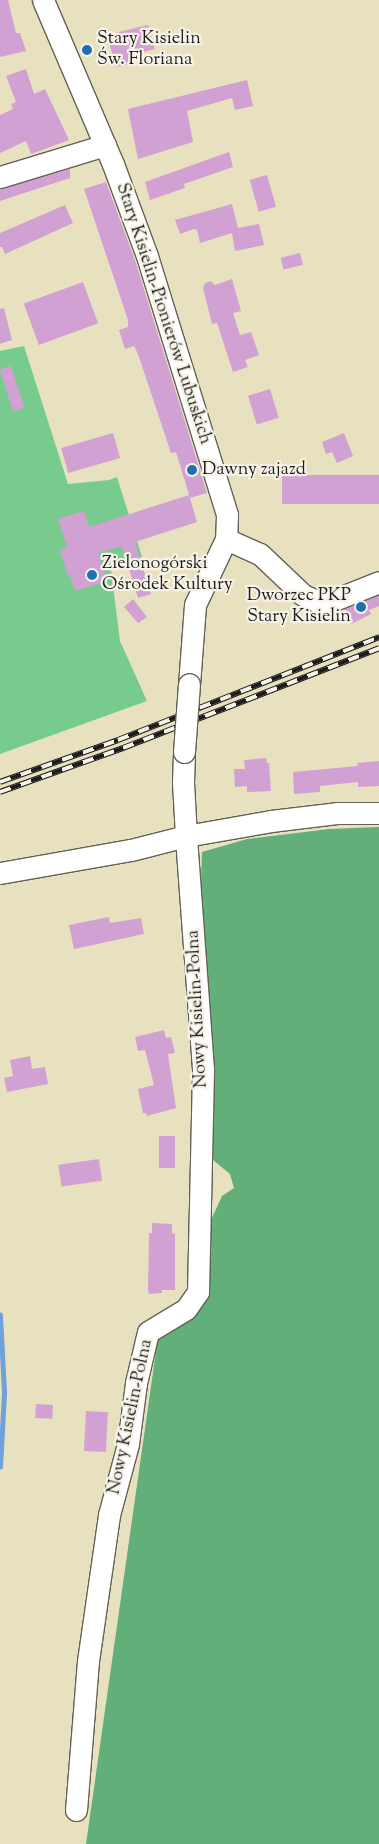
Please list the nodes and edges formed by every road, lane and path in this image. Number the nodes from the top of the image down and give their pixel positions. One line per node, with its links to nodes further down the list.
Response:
1 (43, 0): 2 (street, Stary Kisielin-Pionierów Lubuskich)
2 (105, 145): 3 (street); 4 (street, Stary Kisielin-Pionierów Lubuskich)
3 (0, 177)
4 (226, 539): 5 (street); 7 (street, Stary Kisielin-Pionierów Lubuskich, bridge)
5 (379, 582)
6 (379, 813): 7 (street)
7 (186, 836): 8 (street); 9 (street, Nowy Kisielin-Polna)
8 (0, 874)
9 (76, 1810)

